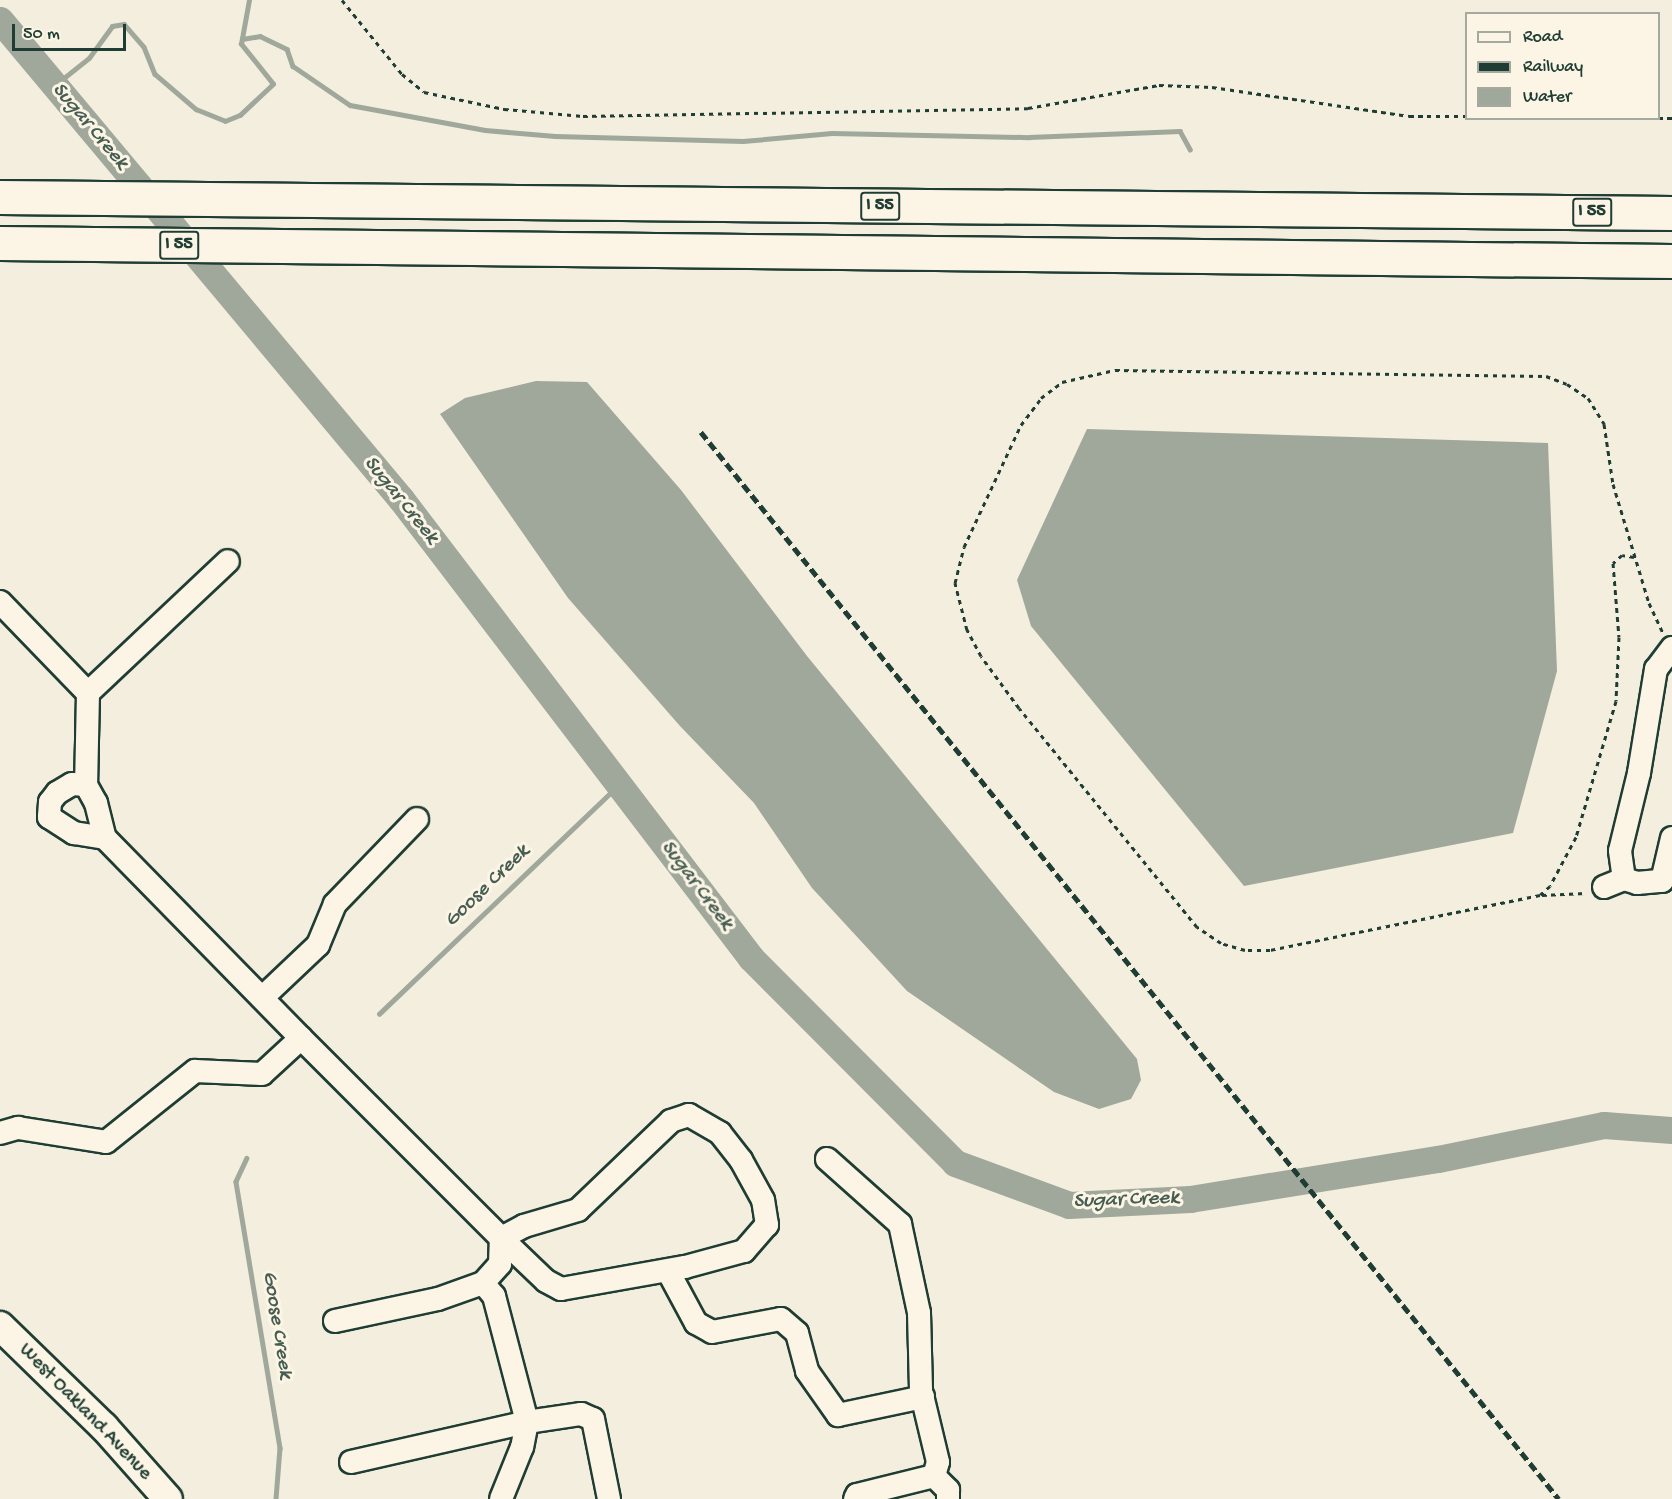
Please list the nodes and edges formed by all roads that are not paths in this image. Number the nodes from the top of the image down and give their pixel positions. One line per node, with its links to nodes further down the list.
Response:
1 (15, 196): 2 (highway, I 55)
2 (1672, 213)
3 (0, 243): 4 (highway, I 55)
4 (1672, 261)
5 (228, 561): 8 (lane)
6 (5, 618): 8 (lane)
7 (1671, 648): 12 (lane)
8 (88, 693): 9 (lane)
9 (86, 785): 11 (lane); 11 (lane)
10 (417, 819): 13 (lane)
11 (105, 838): 13 (lane)
12 (1672, 838)
13 (262, 998): 14 (lane)
14 (301, 1038): 15 (lane); 17 (lane)
15 (0, 1133)
16 (827, 1159): 22 (lane)
17 (501, 1238): 18 (lane); 18 (lane); 19 (lane)
18 (668, 1271): 22 (lane)
19 (483, 1283): 20 (lane); 23 (lane)
20 (335, 1321)
21 (0, 1326): 26 (main road, West Oakland Avenue)
22 (923, 1396): 25 (lane)
23 (527, 1422): 24 (lane); 27 (lane); 28 (lane)
24 (351, 1462)
25 (934, 1476): 29 (lane); 30 (lane)
26 (168, 1499)
27 (501, 1499)
28 (609, 1499)
29 (855, 1499)
30 (948, 1499)

